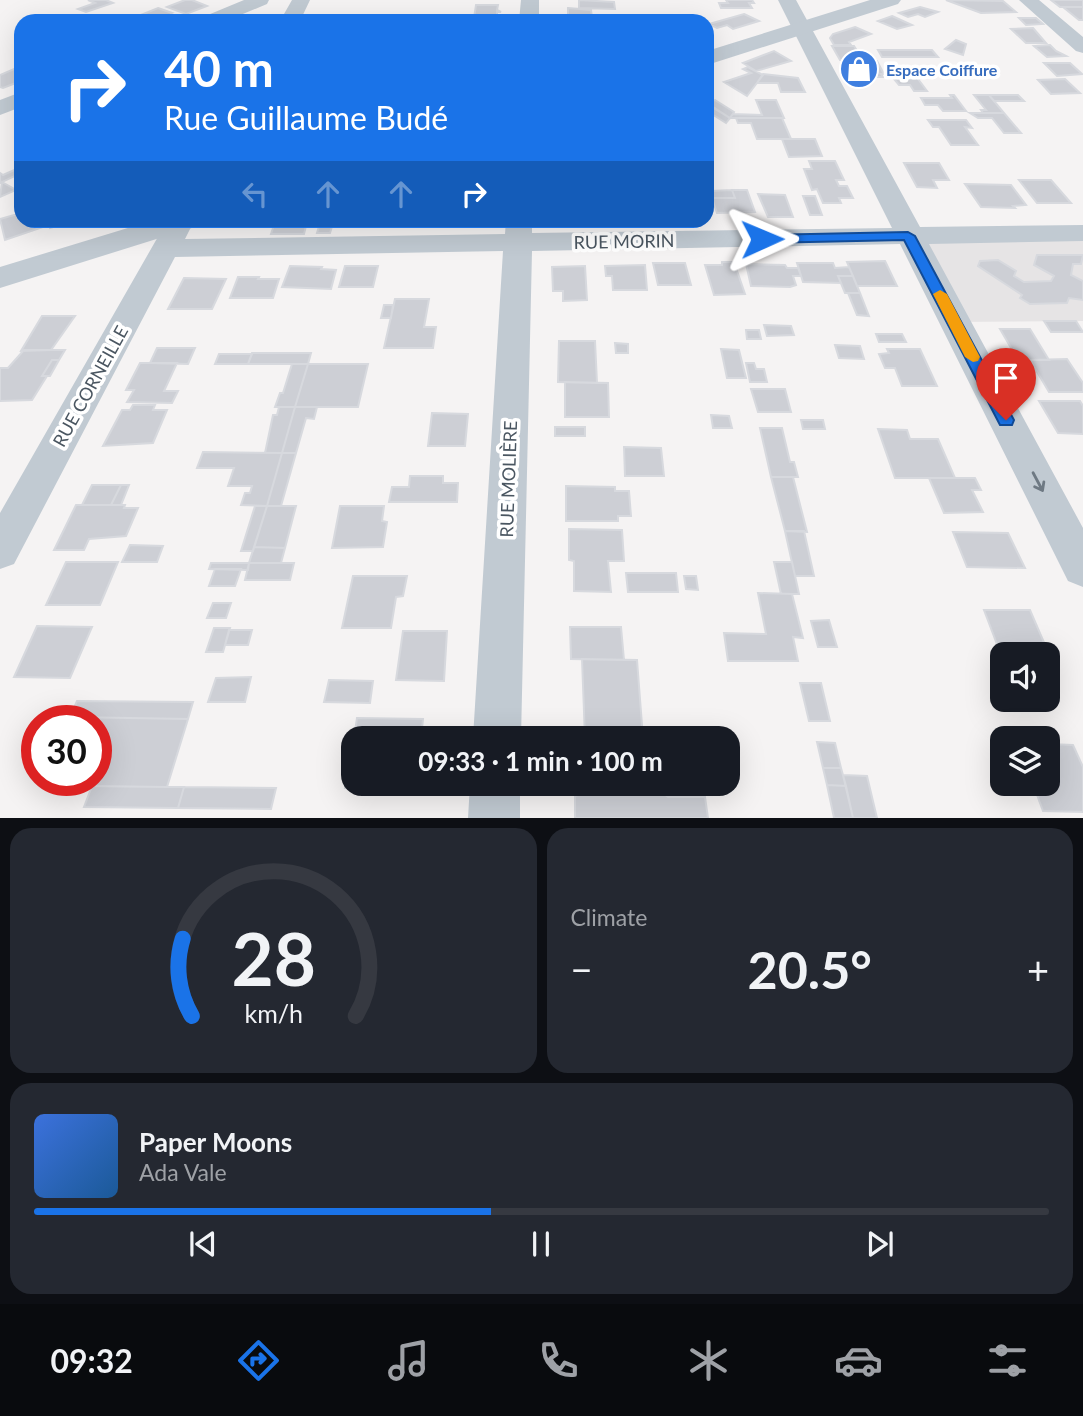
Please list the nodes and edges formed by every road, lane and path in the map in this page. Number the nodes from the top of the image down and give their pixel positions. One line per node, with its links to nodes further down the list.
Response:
1 (260, 0): 5 (street)
2 (787, 0): 6 (street)
3 (891, 0): 6 (street)
4 (1028, 0): 7 (street)
5 (227, 14)
6 (802, 28): 8 (street); 10 (street)
7 (1083, 47)
8 (714, 56)
9 (178, 228): 11 (street, RUE MORIN); 13 (street); 14 (street, RUE CORNEILLE)
10 (906, 231): 11 (street, RUE MORIN); 12 (street, RUE MORIN); 15 (street, one-way to 15)
11 (518, 232): 16 (street, RUE MOLIÈRE)
12 (1083, 233)
13 (0, 278)
14 (0, 551)
15 (1083, 568)
16 (497, 726)
17 (495, 796): 18 (street)
18 (494, 817)

